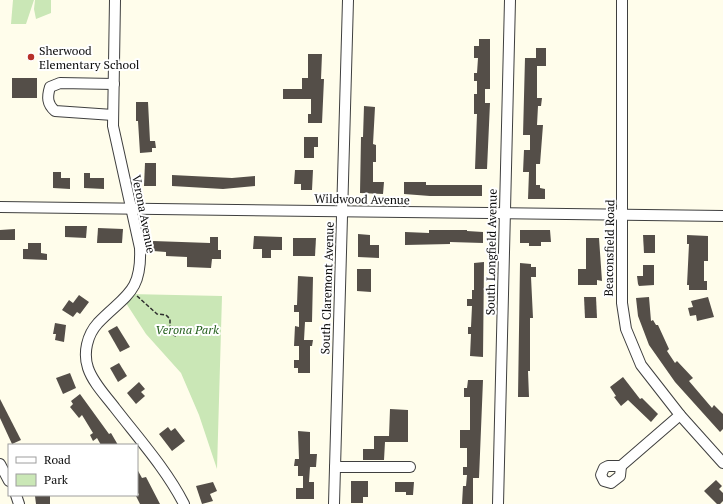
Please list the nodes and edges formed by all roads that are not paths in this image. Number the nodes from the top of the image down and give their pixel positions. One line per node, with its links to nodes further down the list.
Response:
1 (115, 0): 5 (street, Verona Avenue)
2 (348, 0): 9 (street, South Claremont Avenue)
3 (510, 0): 10 (street, South Longfield Avenue)
4 (622, 0): 11 (street, Beaconsfield Road)
5 (114, 84): 6 (street, Verona Avenue); 6 (street)
6 (113, 115): 8 (street, Verona Avenue)
7 (0, 207): 8 (street, Wildwood Avenue)
8 (131, 208): 9 (street, Wildwood Avenue); 20 (street, Verona Avenue)
9 (343, 211): 10 (street, Wildwood Avenue); 17 (street, South Claremont Avenue)
10 (505, 214): 11 (street, Wildwood Avenue); 22 (street, South Longfield Avenue)
11 (622, 216): 12 (street, Wildwood Avenue); 13 (street, Beaconsfield Road)
12 (723, 216)
13 (680, 415): 14 (street, Beaconsfield Road); 16 (street)
14 (723, 463)
15 (0, 464): 19 (street)
16 (621, 466)
17 (335, 467): 18 (street); 21 (street, South Claremont Avenue)
18 (410, 467)
19 (8, 479)
20 (184, 504)
21 (334, 504)
22 (498, 504)

